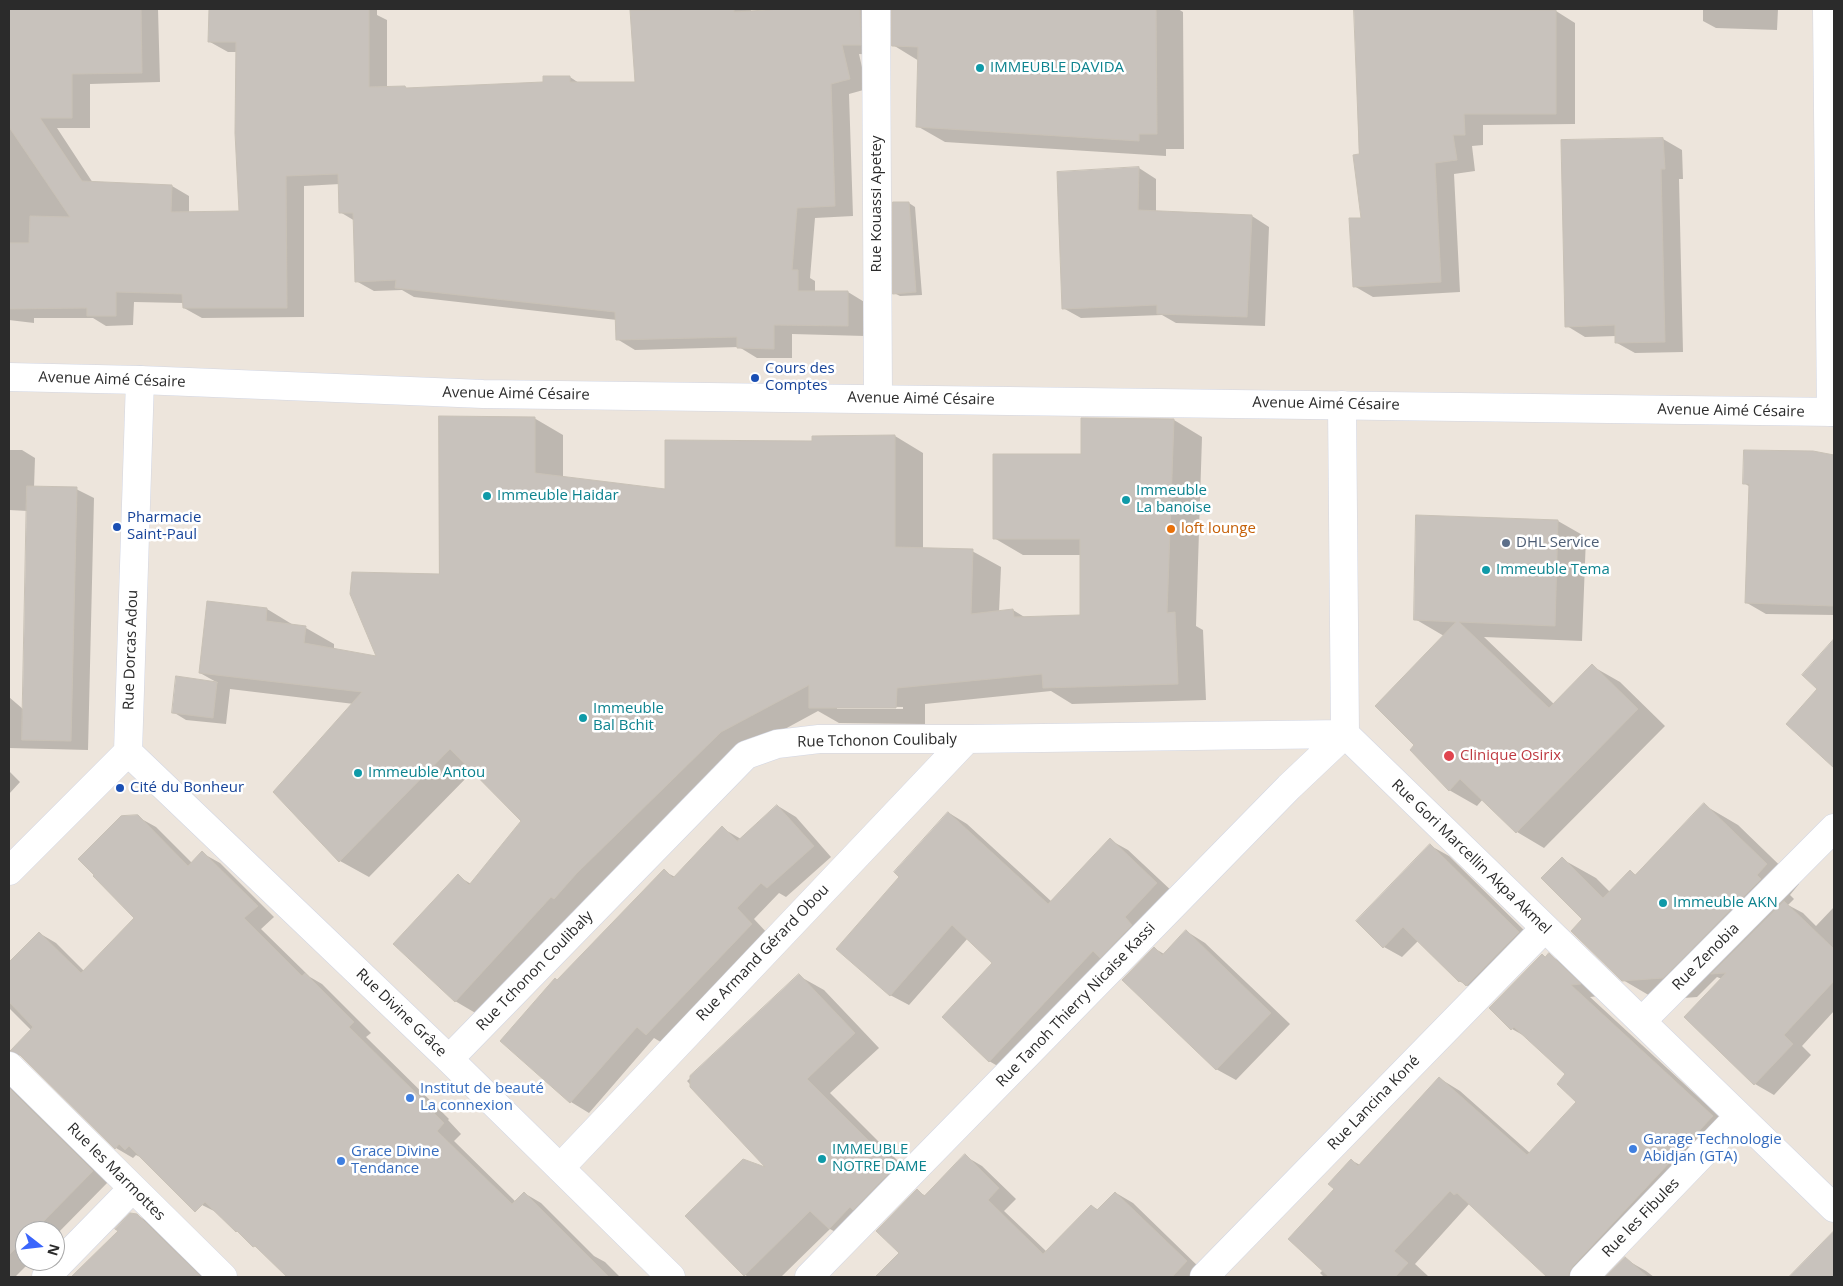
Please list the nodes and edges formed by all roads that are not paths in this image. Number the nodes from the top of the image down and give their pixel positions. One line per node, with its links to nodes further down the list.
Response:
1 (876, 9): 5 (street, Rue Kouassi Apetey)
2 (1827, 9): 7 (street)
3 (9, 377): 4 (street, Avenue Aimé Césaire)
4 (140, 380): 5 (street, Avenue Aimé Césaire); 10 (street, Rue Dorcas Adou)
5 (878, 398): 6 (street, Avenue Aimé Césaire)
6 (1342, 405): 7 (street, Avenue Aimé Césaire); 8 (street)
7 (1833, 412)
8 (1345, 734): 9 (street, Rue Tchonon Coulibaly); 13 (street, Rue Gori Marcellin Akpa Akmel); 24 (street, Rue Tanoh Thierry Nicaise Kassi)
9 (967, 740): 15 (street, Rue Tchonon Coulibaly); 18 (street, Rue Armand Gérard Obou)
10 (128, 752): 12 (street); 15 (street, Rue Divine Grâce)
11 (1834, 828): 14 (street, Rue Zenobia)
12 (9, 871)
13 (1545, 928): 14 (street, Rue Gori Marcellin Akpa Akmel); 25 (street, Rue Lancina Koné)
14 (1642, 1022): 17 (street, Rue Gori Marcellin Akpa Akmel)
15 (449, 1059): 18 (street, Rue Divine Grâce)
16 (9, 1066): 19 (street, Rue les Marmottes)
17 (1739, 1116): 20 (street, Rue Gori Marcellin Akpa Akmel); 26 (street, Rue les Fibules)
18 (560, 1168): 23 (street, Rue Divine Grâce)
19 (132, 1189): 21 (street); 22 (street, Rue les Marmottes)
20 (1834, 1208)
21 (46, 1277)
22 (223, 1277)
23 (671, 1277)
24 (809, 1277)
25 (1204, 1277)
26 (1584, 1277)

